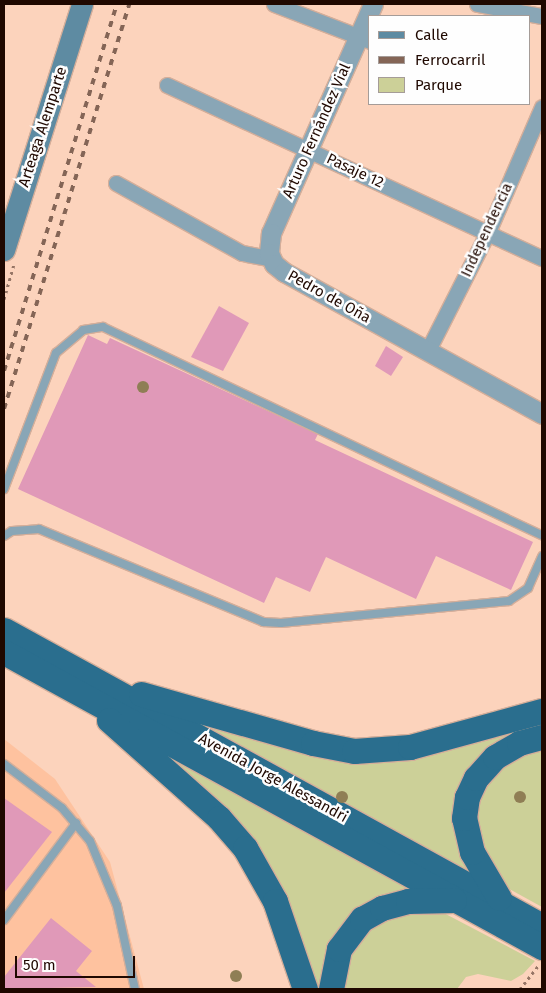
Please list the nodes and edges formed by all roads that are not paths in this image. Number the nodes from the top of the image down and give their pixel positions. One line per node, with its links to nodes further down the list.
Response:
1 (82, 4): 11 (main road, Arteaga Alemparte)
2 (274, 4): 5 (street)
3 (477, 4): 4 (street)
4 (542, 16)
5 (365, 39): 8 (street, Arturo Fernández Vial)
6 (167, 85): 8 (street, Pasaje 12)
7 (542, 106): 10 (street, Independencia)
8 (308, 150): 10 (street, Pasaje 12); 13 (street, Arturo Fernández Vial)
9 (116, 183): 13 (street, Pedro de Oña)
10 (488, 232): 12 (street, Pasaje 12); 14 (street, Independencia)
11 (4, 250)
12 (542, 258)
13 (272, 259): 14 (street, Pedro de Oña)
14 (427, 352): 15 (street, Pedro de Oña)
15 (542, 414)
16 (4, 488): 17 (lane)
17 (542, 535)
18 (4, 536): 19 (lane)
19 (542, 556)
20 (4, 630): 22 (highway, Avenida Jorge Alessandri)
21 (4, 652): 22 (highway, Avenida Jorge Alessandri)
22 (89, 687): 24 (highway); 28 (highway, Avenida Jorge Alessandri); 29 (highway, Avenida Jorge Alessandri); 33 (highway)
23 (542, 701): 24 (lane)
24 (530, 714)
25 (542, 737): 29 (highway)
26 (4, 764): 27 (lane)
27 (76, 823): 30 (lane); 32 (lane)
28 (459, 901): 31 (highway, Avenida Jorge Alessandri); 34 (highway)
29 (508, 907): 31 (highway, Avenida Jorge Alessandri)
30 (4, 920)
31 (541, 944)
32 (135, 989)
33 (305, 989)
34 (331, 989)

